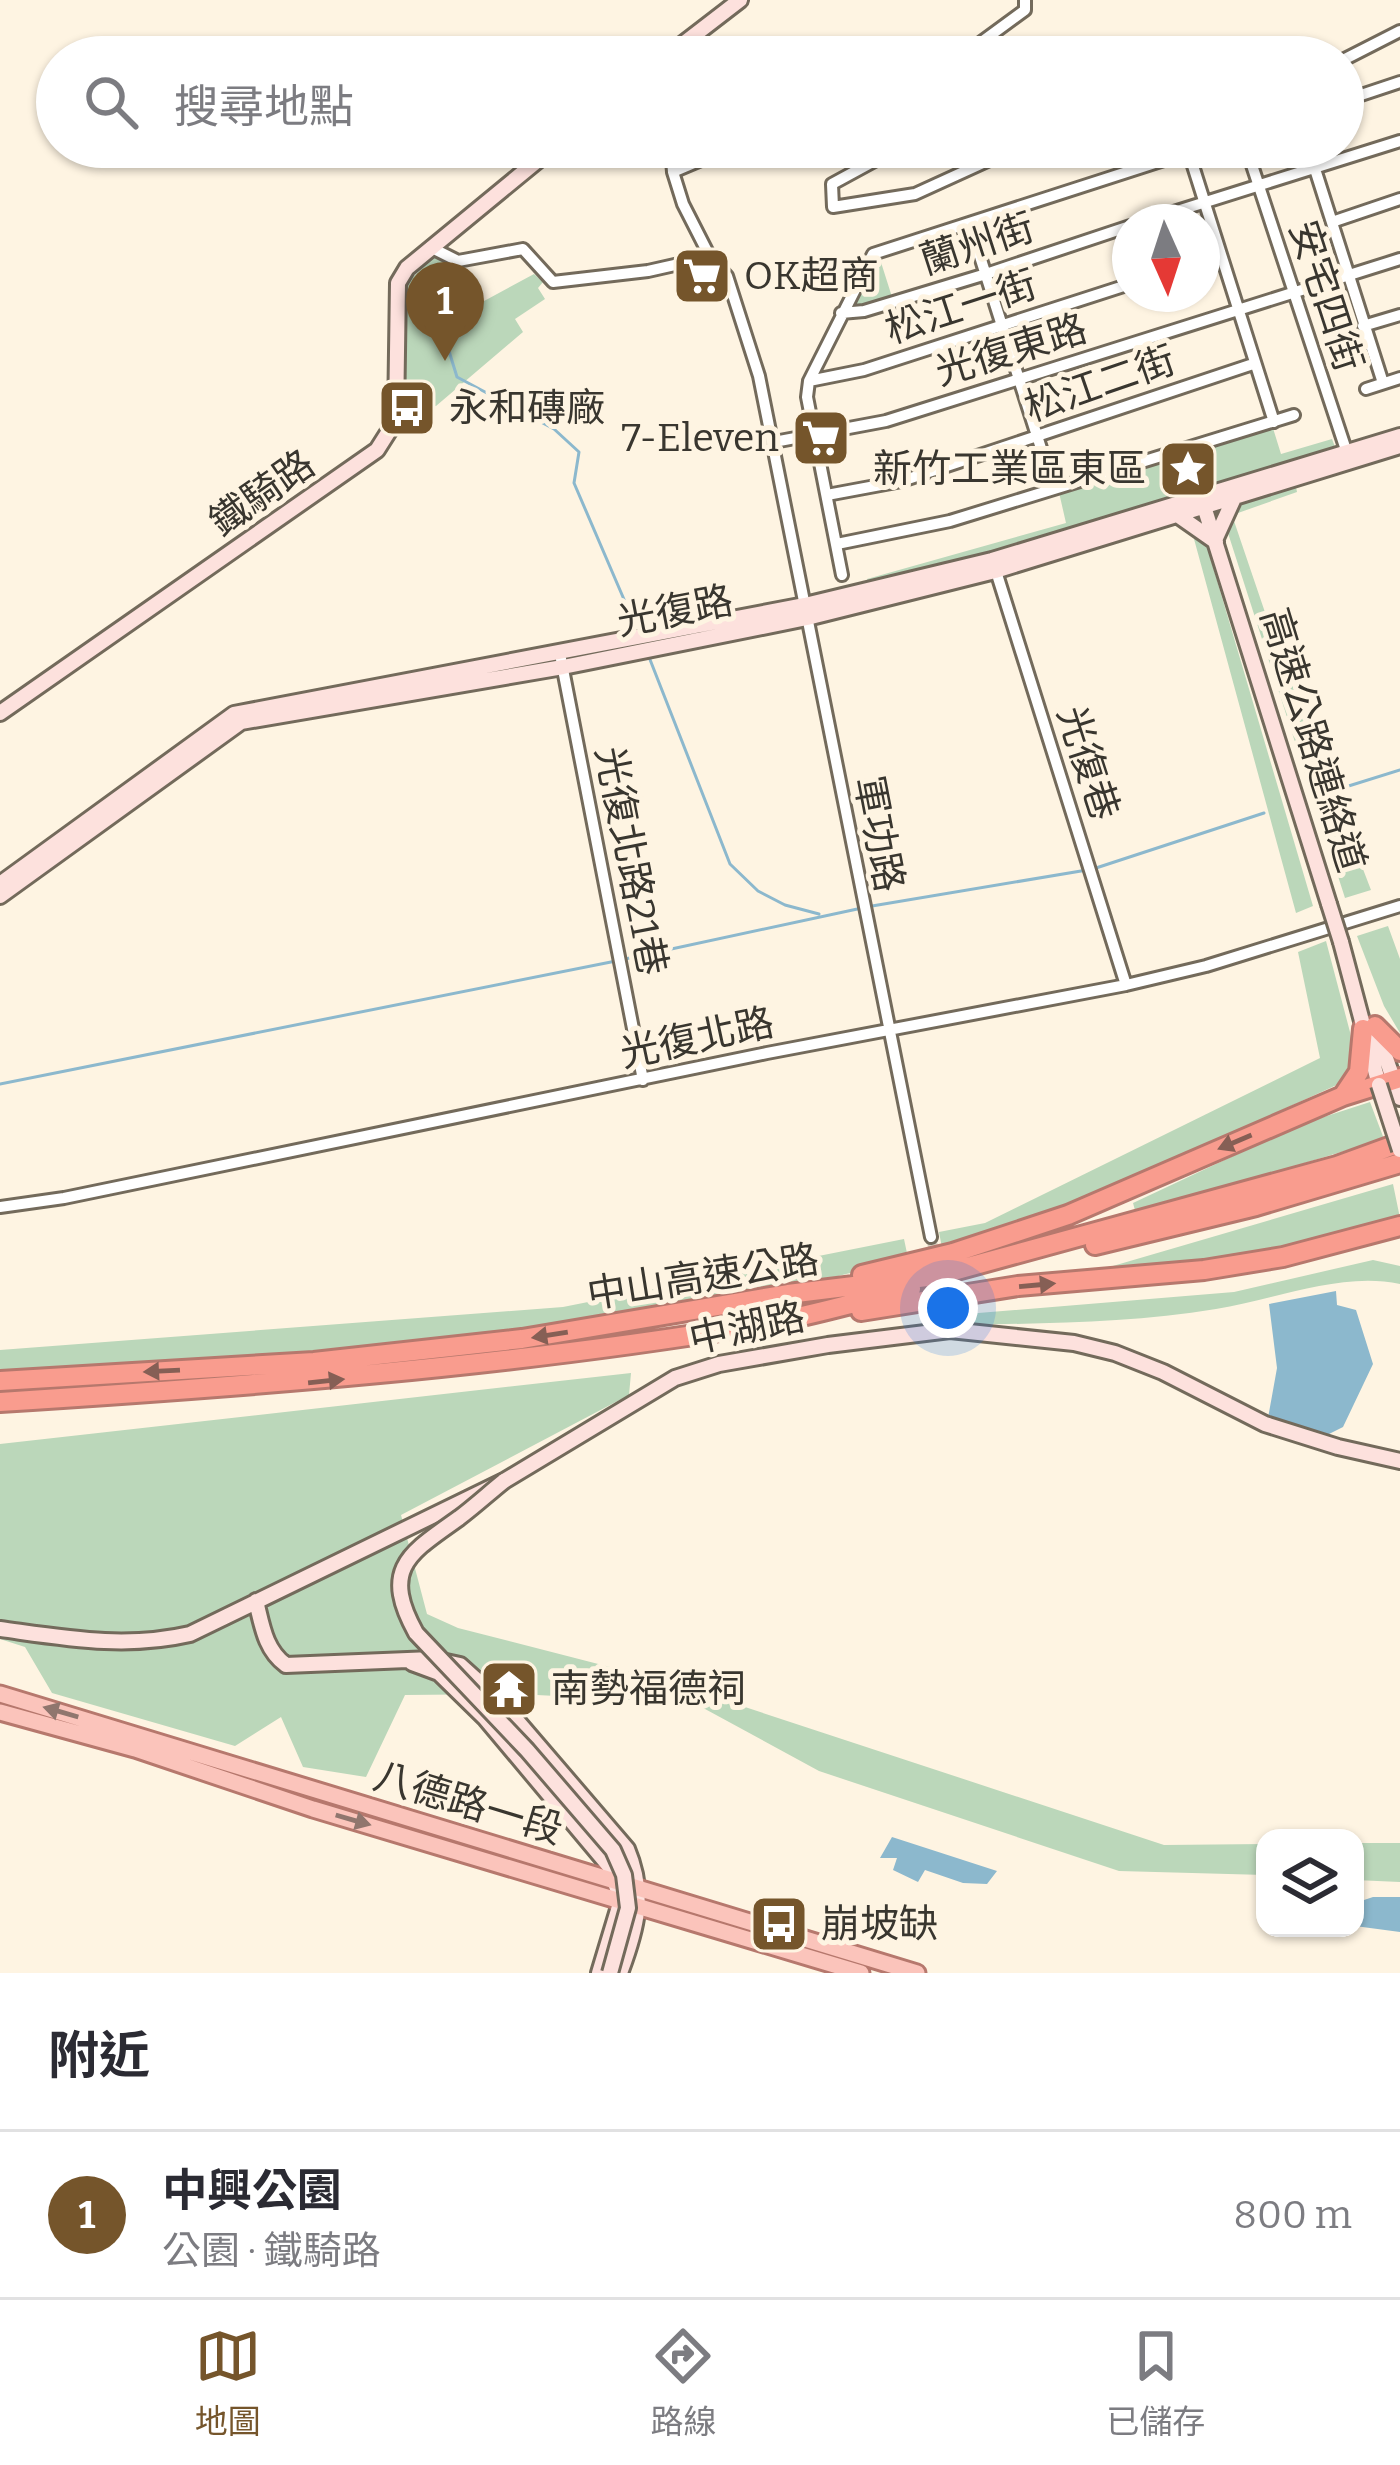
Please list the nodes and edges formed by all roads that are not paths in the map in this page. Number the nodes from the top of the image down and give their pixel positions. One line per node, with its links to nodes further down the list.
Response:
1 (740, 0): 4 (street)
2 (1025, 0): 5 (street)
3 (1400, 32): 6 (street)
4 (693, 36)
5 (990, 36)
6 (1364, 50)
7 (1400, 82): 8 (street)
8 (1364, 94)
9 (1400, 141): 10 (street)
10 (1364, 153)
11 (528, 168): 30 (street, 鐵騎路)
12 (673, 168): 21 (street, 軍功路)
13 (682, 168): 21 (street)
14 (861, 168): 15 (street)
15 (972, 168)
16 (1136, 168): 28 (street)
17 (1194, 168): 24 (street)
18 (1254, 168): 22 (street, 安宅四街)
19 (1321, 168): 20 (street)
20 (1315, 170): 22 (street); 27 (street)
21 (673, 172): 32 (street, 軍功路)
22 (1260, 186): 24 (street); 37 (street, 安宅四街)
23 (1400, 199): 27 (street)
24 (1204, 201): 25 (street); 26 (street)
25 (1195, 204)
26 (1205, 204)
27 (1332, 222): 35 (street)
28 (970, 225): 34 (street); 39 (street)
29 (1112, 232): 34 (street, 蘭州街)
30 (430, 248): 32 (street); 68 (street, 鐵騎路)
31 (1220, 254): 38 (street)
32 (710, 257): 54 (street, 軍功路)
33 (1400, 259): 35 (street, 光復東路)
34 (986, 274): 39 (street, 蘭州街); 41 (street)
35 (1348, 275): 37 (street, 光復東路); 42 (street)
36 (1112, 290): 41 (street, 松江一街)
37 (1293, 292): 38 (street, 光復東路); 56 (street, 安宅四街)
38 (1238, 311): 43 (street); 44 (street, 光復東路)
39 (841, 313): 46 (street)
40 (1400, 315): 42 (street)
41 (1005, 326): 44 (street); 46 (street, 松江一街)
42 (1363, 326): 47 (street)
43 (1253, 364): 50 (street); 52 (street, 松江二街)
44 (1021, 378): 51 (street, 光復東路); 52 (street)
45 (1400, 378): 47 (street)
46 (809, 381): 51 (street)
47 (1383, 383): 48 (street)
48 (1366, 389)
49 (1294, 415): 50 (street)
50 (1274, 422): 57 (street)
51 (815, 434): 54 (street, 光復東路); 58 (street)
52 (1039, 436): 57 (street); 58 (street, 松江二街)
53 (1400, 436): 56 (street, 光復路)
54 (774, 442): 66 (street, 軍功路)
55 (1400, 446): 56 (street, 光復路)
56 (1348, 458): 59 (street, 光復路); 60 (street, 光復路)
57 (1053, 486): 63 (street)
58 (827, 495): 63 (street)
59 (1234, 496): 60 (street, 光復路); 62 (street)
60 (1202, 501): 61 (street, 光復路); 62 (street, 高速公路連絡道); 64 (street, 光復路)
61 (1176, 514): 62 (street); 64 (street, 光復路)
62 (1216, 541): 73 (street, 高速公路連絡道, bridge)
63 (837, 544): 65 (street)
64 (994, 565): 66 (street, 光復路); 72 (street, 光復巷)
65 (842, 575)
66 (806, 611): 67 (street, 光復路); 74 (street, 軍功路)
67 (561, 660): 69 (street, 光復路); 70 (street, 光復路); 76 (street, 光復北路21巷)
68 (0, 713)
69 (0, 884)
70 (0, 896)
71 (1400, 906): 72 (street, 光復北路)
72 (1126, 985): 74 (street, 光復北路)
73 (1369, 1028): 75 (highway); 77 (street, 高速公路連絡道); 78 (highway)
74 (890, 1031): 76 (street, 光復北路); 83 (street, 軍功路)
75 (1400, 1051)
76 (643, 1080): 81 (street, 光復北路)
77 (1393, 1085): 78 (highway); 79 (street, 高速公路連絡道, bridge)
78 (1343, 1096): 86 (highway, one-way to 86)
79 (1400, 1146): 86 (highway, 中山高速公路)
80 (1400, 1163): 87 (highway, 中山高速公路)
81 (0, 1207)
82 (1400, 1226): 84 (highway)
83 (931, 1237)
84 (1361, 1237): 85 (highway); 87 (highway, one-way to 84)
85 (1400, 1242)
86 (788, 1294): 88 (highway, 中山高速公路, one-way to 88)
87 (755, 1326): 89 (highway, 中山高速公路, one-way to 87)
88 (0, 1381)
89 (0, 1402)
90 (1400, 1461): 91 (street, 中湖路)
91 (504, 1481): 92 (street, 中湖路); 102 (street, bridge)
92 (256, 1601): 93 (street, 中湖路); 94 (street)
93 (0, 1629)
94 (401, 1661): 97 (street); 98 (street)
95 (0, 1694): 97 (main road, 八德路一段, one-way to 95)
96 (0, 1712): 99 (main road, 八德路一段, one-way to 99)
97 (615, 1882): 98 (main road, 八德路一段); 99 (street)
98 (640, 1898): 99 (main road, 八德路一段); 100 (main road, 八德路一段); 103 (street); 104 (main road, 八德路一段)
99 (621, 1900): 101 (street)
100 (884, 1968): 105 (main road, 八德路一段)
101 (599, 1973)
102 (610, 1973)
103 (620, 1973)
104 (861, 1973)
105 (917, 1973)

